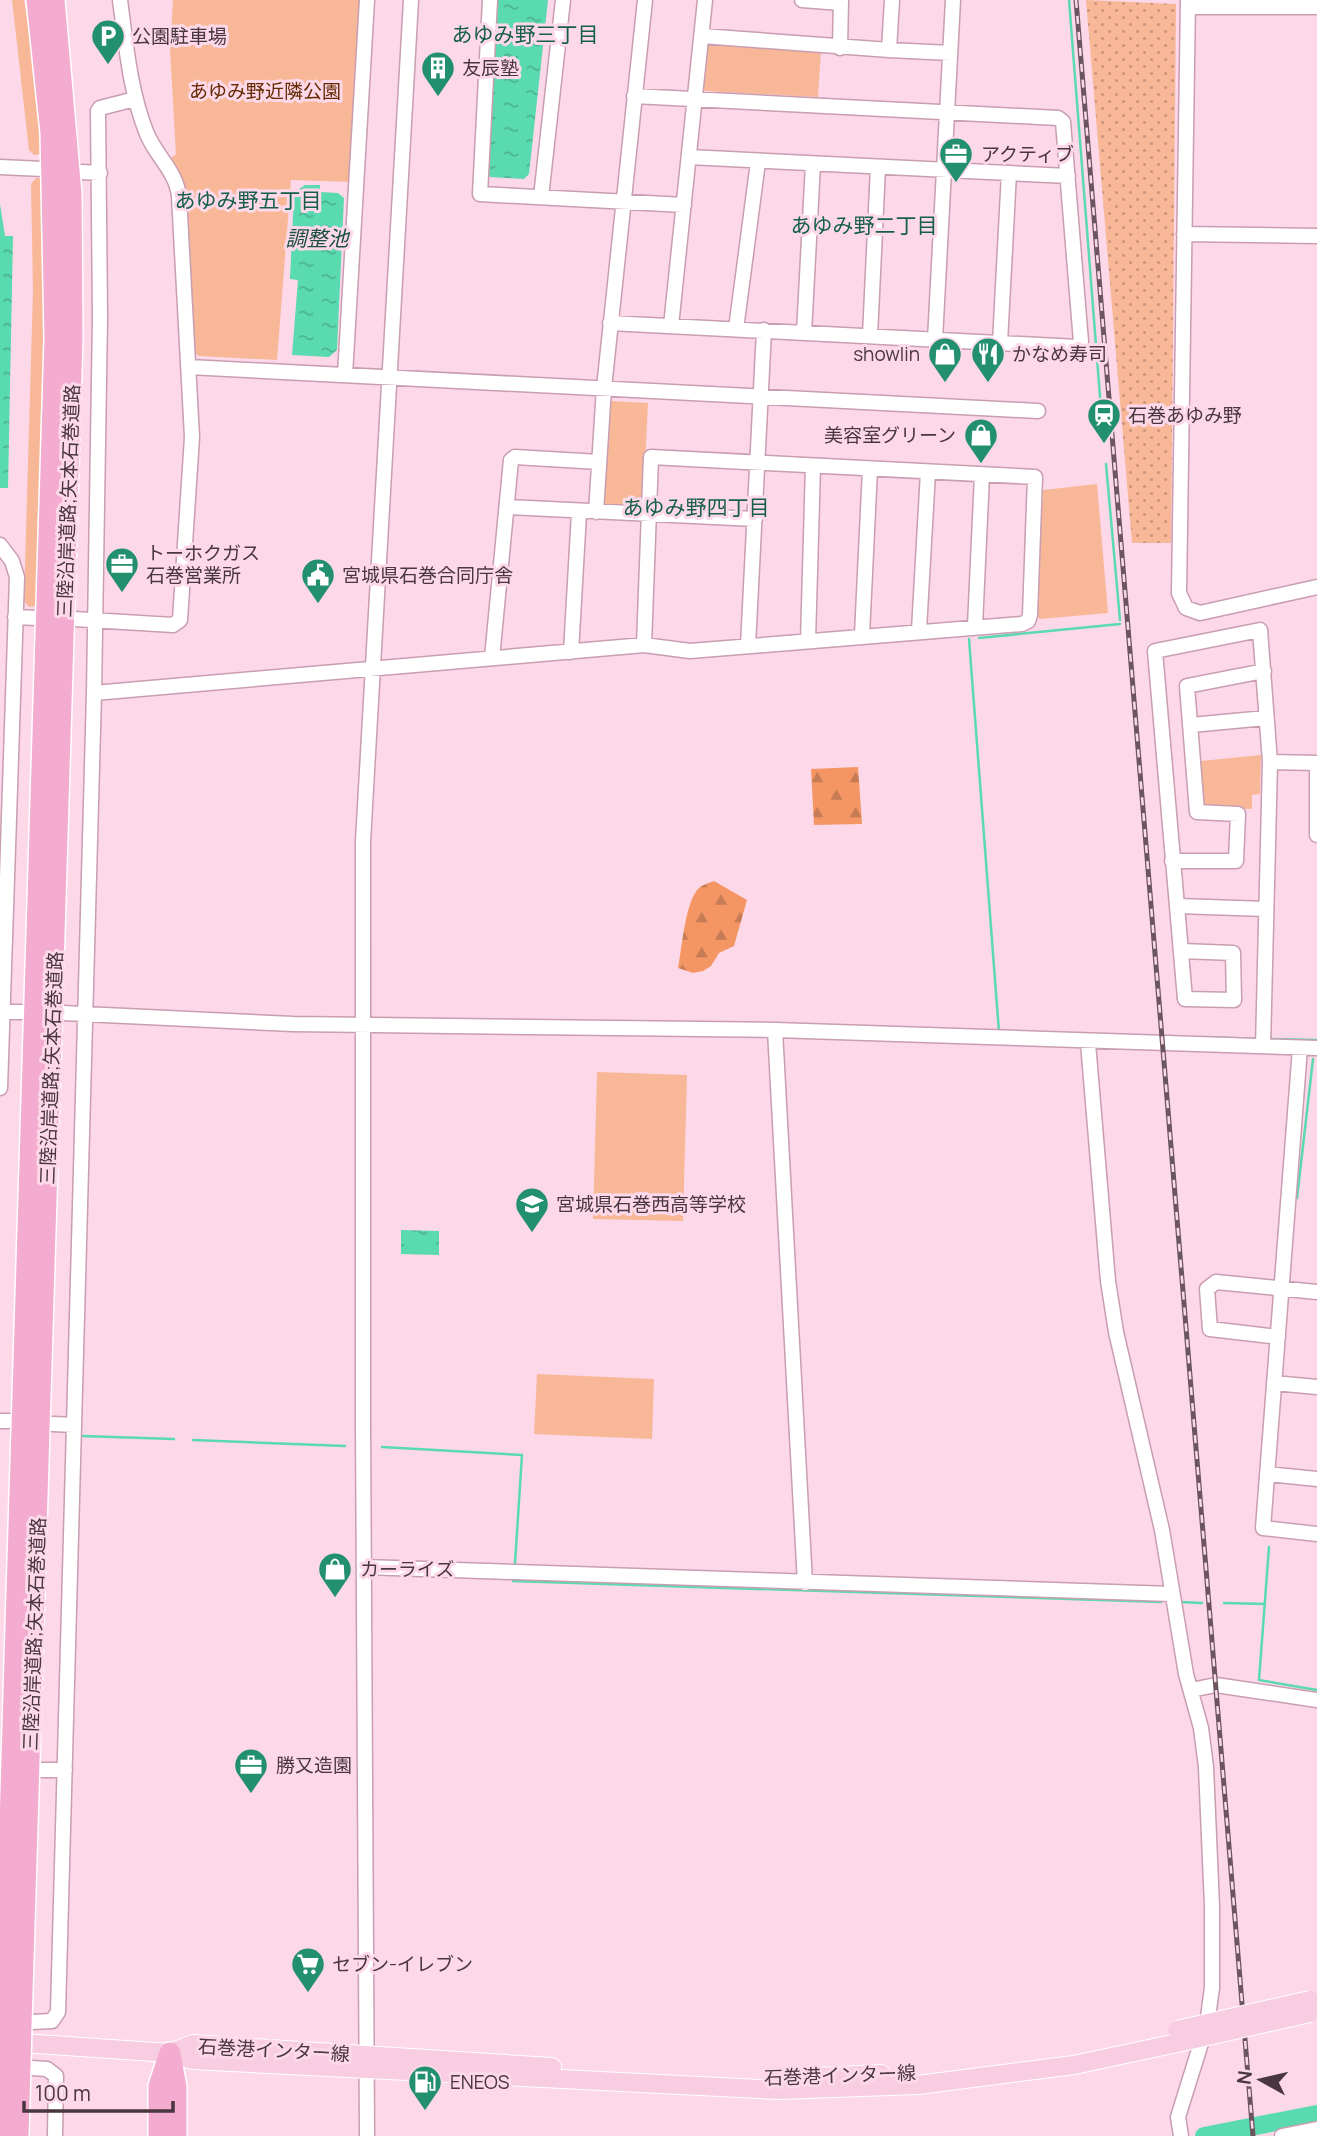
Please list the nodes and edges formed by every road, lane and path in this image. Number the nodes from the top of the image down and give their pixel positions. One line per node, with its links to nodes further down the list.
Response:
1 (37, 0): 122 (highway, 三陸沿岸道路;矢本石巻道路)
2 (54, 0): 122 (highway, 三陸沿岸道路;矢本石巻道路)
3 (120, 0): 22 (street)
4 (367, 0): 50 (street)
5 (411, 0): 51 (street)
6 (490, 0): 36 (street)
7 (563, 0): 36 (street)
8 (645, 0): 21 (street)
9 (705, 0): 17 (street)
10 (802, 0): 13 (street)
11 (892, 0): 19 (street)
12 (953, 0): 20 (street)
13 (841, 2): 18 (street)
14 (1188, 3): 15 (street); 39 (street)
15 (1301, 3): 16 (street)
16 (1317, 7)
17 (702, 36): 18 (street); 23 (street)
18 (840, 48): 19 (street)
19 (889, 50): 20 (street)
20 (950, 53): 24 (street)
21 (634, 96): 23 (street); 37 (street)
22 (135, 99): 33 (street); 49 (street)
23 (695, 100): 24 (street); 25 (street)
24 (947, 113): 31 (street); 35 (street)
25 (689, 157): 26 (street); 38 (street)
26 (758, 162): 27 (street); 43 (street)
27 (813, 164): 29 (street); 45 (street)
28 (0, 167): 30 (street)
29 (878, 167): 31 (street); 46 (street)
30 (43, 169)
31 (944, 170): 34 (street); 47 (street)
32 (81, 172): 33 (street)
33 (100, 173): 71 (street)
34 (1009, 173): 35 (street); 48 (street)
35 (1068, 176): 48 (street)
36 (541, 197): 37 (street)
37 (623, 202): 38 (street); 41 (street)
38 (684, 205): 42 (street)
39 (1184, 234): 40 (street); 67 (street)
40 (1317, 236)
41 (610, 323): 42 (street); 52 (street)
42 (671, 326): 43 (street)
43 (736, 329): 44 (street)
44 (764, 330): 45 (street); 53 (street)
45 (804, 333): 46 (street)
46 (870, 336): 47 (street)
47 (935, 340): 48 (street)
48 (1000, 343)
49 (189, 367): 50 (street); 71 (street)
50 (345, 375): 51 (street)
51 (391, 377): 52 (street); 80 (street)
52 (604, 388): 53 (street); 55 (street)
53 (760, 396): 54 (street); 56 (street)
54 (1038, 411)
55 (599, 462): 61 (street); 62 (street)
56 (757, 463): 57 (street); 64 (street); 65 (street)
57 (813, 466): 58 (street); 75 (street)
58 (870, 469): 59 (street); 74 (street)
59 (928, 472): 60 (street); 73 (street)
60 (982, 475): 72 (street); 72 (street)
61 (507, 507): 63 (street); 79 (street)
62 (596, 512): 63 (street); 64 (street)
63 (579, 513): 78 (street)
64 (647, 514): 65 (street); 76 (street)
65 (755, 520): 77 (street)
66 (0, 545): 68 (street)
67 (1317, 587)
68 (15, 617): 69 (street); 83 (street)
69 (37, 618)
70 (74, 619): 71 (street)
71 (96, 620): 82 (street)
72 (975, 626): 73 (street)
73 (919, 630): 74 (street)
74 (862, 635): 75 (street)
75 (808, 640): 77 (street)
76 (644, 645): 77 (street); 78 (street)
77 (748, 646)
78 (570, 652): 79 (street)
79 (492, 658): 80 (street)
80 (373, 669): 82 (street); 97 (street)
81 (1264, 671): 84 (street); 85 (street); 89 (street)
82 (94, 693): 96 (street)
83 (6, 695): 93 (street)
84 (1266, 718): 85 (street); 86 (street)
85 (1191, 725): 89 (street)
86 (1270, 762): 87 (street); 91 (street)
87 (1317, 763): 88 (street)
88 (1317, 835)
89 (1172, 861): 90 (street)
90 (1178, 906): 91 (street); 92 (street)
91 (1266, 909): 100 (street)
92 (1182, 951): 92 (street)
93 (2, 1012): 94 (street); 103 (street)
94 (26, 1013)
95 (63, 1013): 96 (street)
96 (83, 1015): 97 (street); 110 (street)
97 (363, 1026): 98 (street); 114 (street)
98 (775, 1030): 99 (street); 115 (street)
99 (1088, 1043): 100 (street); 116 (street)
100 (1262, 1046): 101 (street)
101 (1300, 1048): 102 (street); 104 (street)
102 (1317, 1048)
103 (0, 1088)
104 (1282, 1289): 105 (street); 106 (street); 106 (street)
105 (1317, 1292)
106 (1278, 1337): 107 (street)
107 (1274, 1384): 108 (street); 111 (street)
108 (1317, 1387)
109 (53, 1424): 110 (street)
110 (74, 1425): 120 (street)
111 (1267, 1474): 112 (street); 113 (street)
112 (1317, 1479)
113 (1317, 1534)
114 (364, 1567): 115 (street); 124 (street)
115 (805, 1583): 116 (street)
116 (1172, 1594): 117 (street)
117 (1191, 1689): 118 (street); 127 (street)
118 (1317, 1700)
119 (41, 1770): 120 (street)
120 (65, 1770): 122 (street)
121 (1313, 2005): 124 (main road, 石巻港インター線, bridge)
122 (14, 2028): 123 (main road, 石巻港インター線); 125 (highway, 三陸沿岸道路;矢本石巻道路, bridge)
123 (170, 2053): 124 (main road, 石巻港インター線); 131 (highway); 132 (highway)
124 (368, 2063): 133 (street)
125 (18, 2066): 128 (highway, 三陸沿岸道路;矢本石巻道路); 129 (highway, 三陸沿岸道路;矢本石巻道路); 130 (street)
126 (1317, 2129): 134 (street)
127 (1180, 2131)
128 (1, 2136)
129 (18, 2136)
130 (55, 2136)
131 (159, 2136)
132 (176, 2136)
133 (367, 2136)
134 (1282, 2136)

